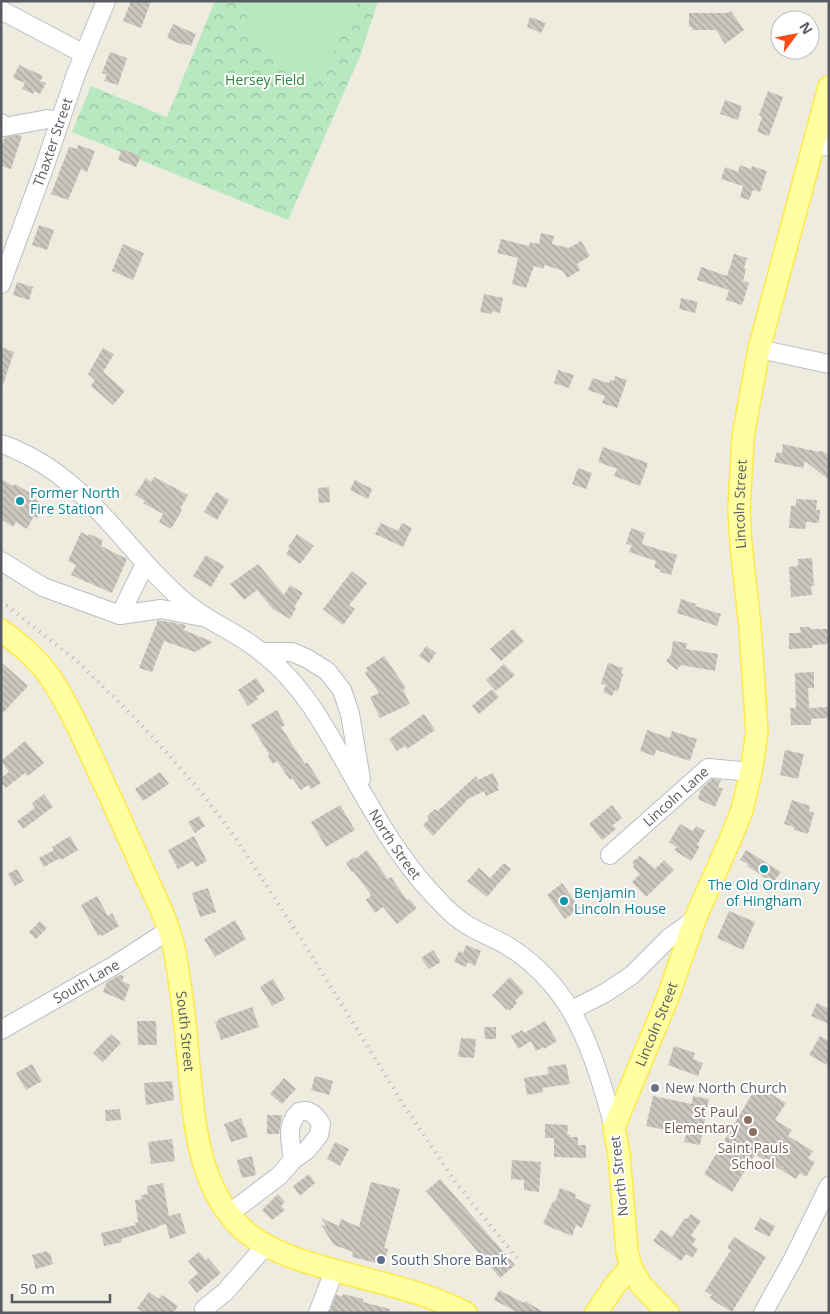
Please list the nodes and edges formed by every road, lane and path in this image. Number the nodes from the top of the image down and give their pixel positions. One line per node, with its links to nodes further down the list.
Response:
1 (106, 1): 3 (street, Thaxter Street)
2 (1, 10): 3 (street)
3 (84, 54): 5 (street, Thaxter Street)
4 (829, 87): 7 (main road, Lincoln Street)
5 (60, 122): 6 (street); 8 (street, Thaxter Street)
6 (1, 123)
7 (821, 145): 9 (main road, Lincoln Street)
8 (1, 284)
9 (760, 349): 10 (street); 18 (main road, Lincoln Street)
10 (829, 364)
11 (1, 444): 13 (street, North Street)
12 (1, 561): 14 (street)
13 (145, 564): 14 (street); 15 (street, North Street)
14 (120, 615): 15 (street)
15 (210, 618): 17 (street, North Street)
16 (1, 630): 22 (main road, South Street)
17 (262, 652): 19 (street, North Street); 19 (street)
18 (751, 772): 20 (street, Lincoln Lane); 21 (main road, Lincoln Street)
19 (363, 792): 23 (street, North Street)
20 (610, 855)
21 (695, 919): 23 (street, Lincoln Street); 25 (main road, Lincoln Street)
22 (169, 930): 24 (street, South Lane); 28 (main road, South Street)
23 (572, 1010): 25 (street, North Street)
24 (1, 1030)
25 (614, 1127): 30 (main road, North Street)
26 (293, 1160): 28 (street)
27 (829, 1186): 37 (street)
28 (230, 1213): 29 (main road, South Street)
29 (266, 1245): 31 (main road, South Street); 32 (street)
30 (631, 1267): 35 (main road); 36 (main road, North Street)
31 (334, 1271): 33 (street); 34 (main road, South Street)
32 (204, 1309)
33 (318, 1313)
34 (466, 1313)
35 (596, 1313)
36 (668, 1313)
37 (763, 1313)

